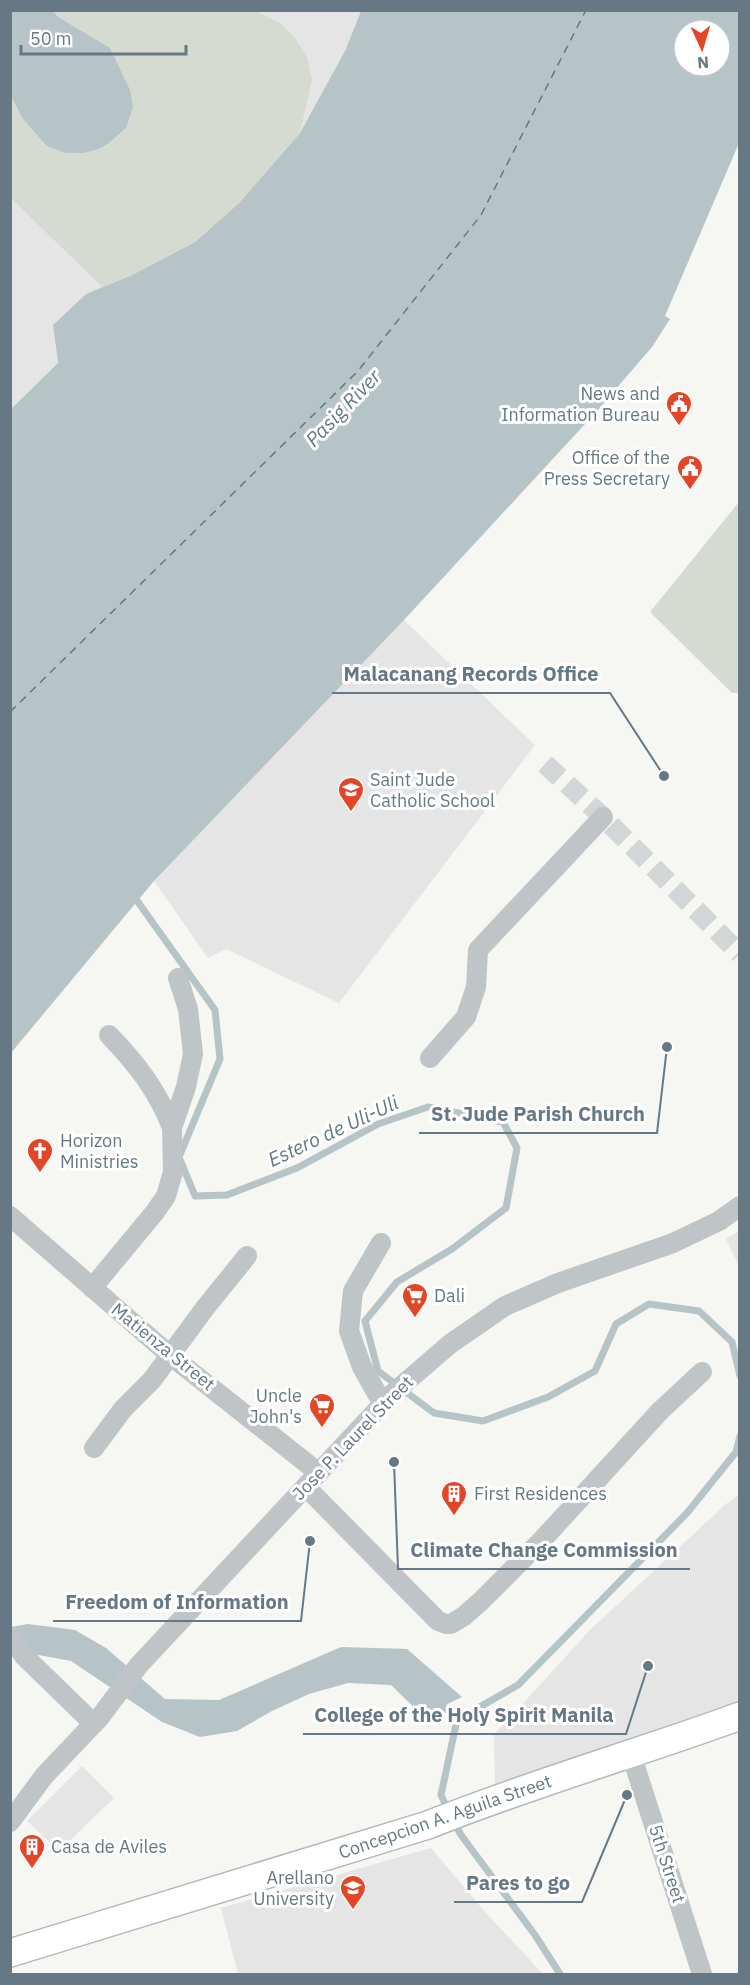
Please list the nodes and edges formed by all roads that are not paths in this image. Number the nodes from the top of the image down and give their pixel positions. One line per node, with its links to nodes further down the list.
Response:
1 (603, 817): 4 (street)
2 (178, 978): 5 (street)
3 (109, 1035): 5 (street)
4 (430, 1058)
5 (172, 1128): 10 (street)
6 (740, 1206): 13 (street, Jose P. Laurel Street)
7 (10, 1216): 10 (street, Matienza Street)
8 (381, 1243): 13 (street)
9 (247, 1256): 11 (street)
10 (92, 1288): 11 (street, Matienza Street)
11 (171, 1356): 14 (street); 15 (street, Matienza Street)
12 (702, 1372): 15 (street, Matienza Street)
13 (387, 1399): 15 (street, Jose P. Laurel Street)
14 (94, 1448)
15 (313, 1480): 18 (street, Jose P. Laurel Street)
16 (10, 1636): 18 (street)
17 (740, 1716): 19 (street, Concepcion A. Aguila Street)
18 (97, 1721): 20 (street, Jose P. Laurel Street)
19 (631, 1754): 23 (street, Concepcion A. Aguila Street); 24 (street, 5th Street)
20 (44, 1776): 21 (street, Jose P. Laurel Street); 22 (street, Jose P. Laurel Street)
21 (10, 1799)
22 (10, 1822)
23 (10, 1953)
24 (702, 1974)

